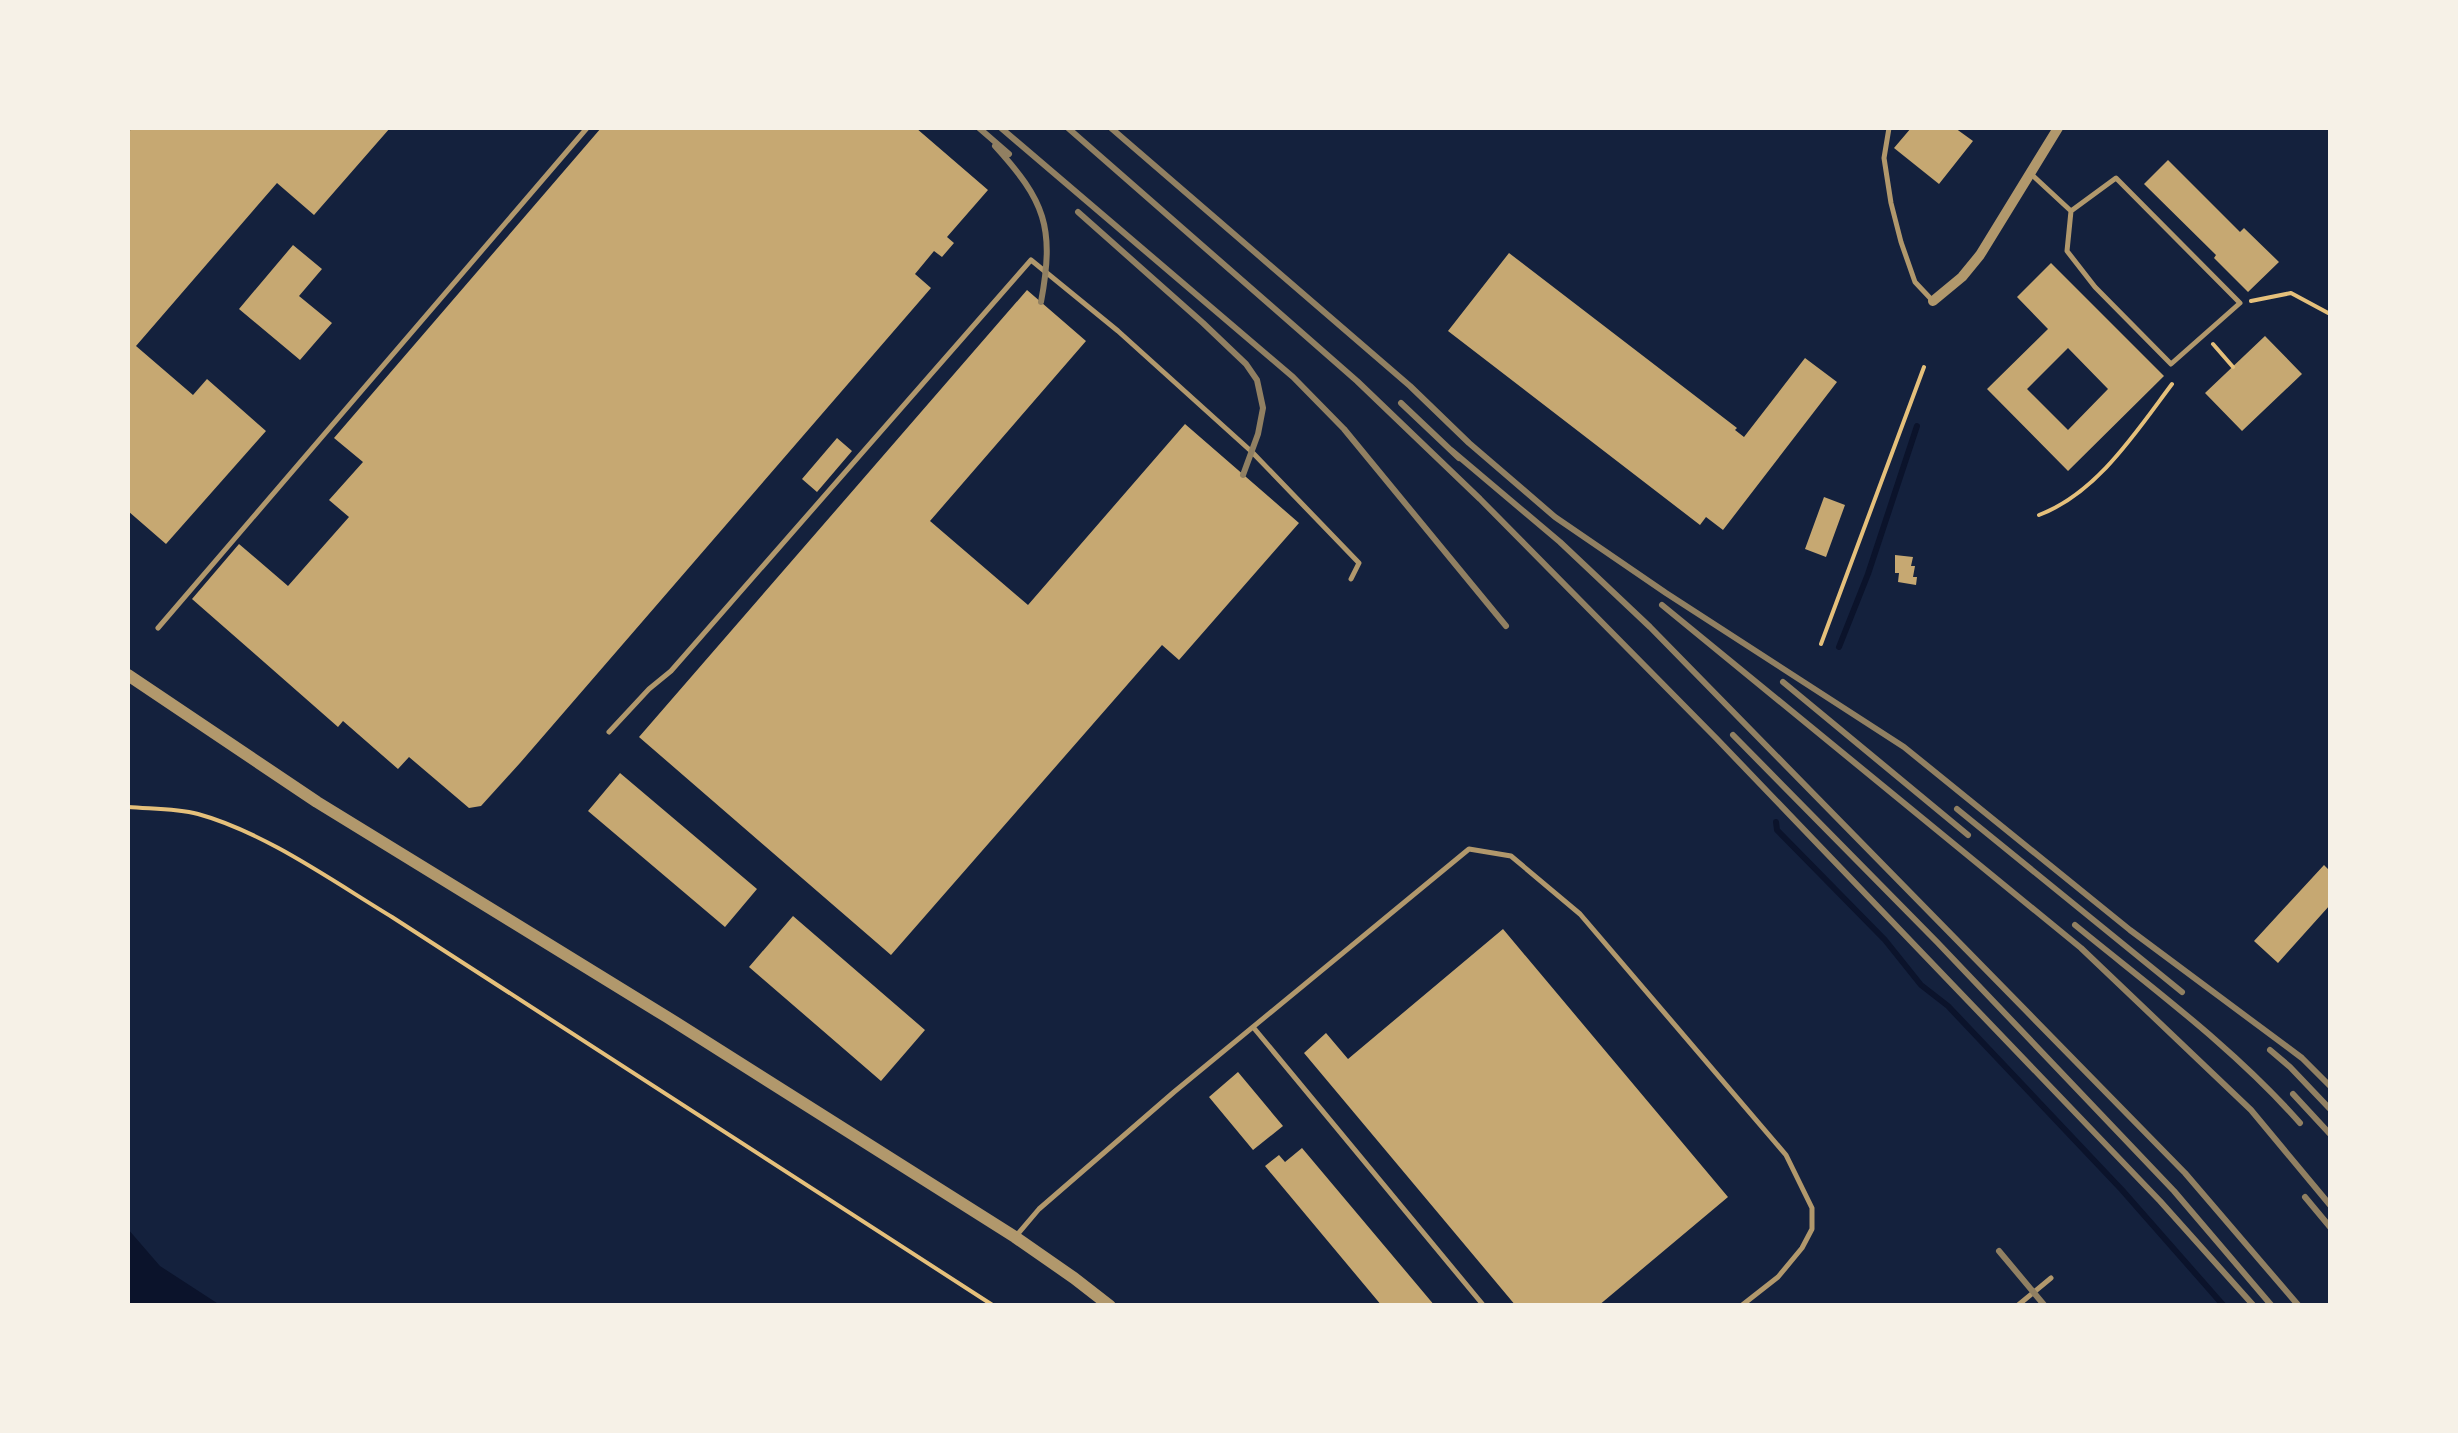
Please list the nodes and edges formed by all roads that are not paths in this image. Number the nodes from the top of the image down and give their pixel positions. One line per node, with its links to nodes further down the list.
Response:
1 (588, 128): 8 (lane)
2 (1889, 128): 6 (lane)
3 (2058, 128): 4 (street)
4 (2030, 173): 5 (lane); 6 (street)
5 (2071, 211): 5 (lane)
6 (1934, 301)
7 (1351, 578): 10 (lane)
8 (158, 628)
9 (128, 675): 12 (street)
10 (610, 732)
11 (1253, 1026): 12 (lane); 15 (lane); 16 (lane)
12 (1015, 1238): 14 (street)
13 (2051, 1278): 17 (lane)
14 (1110, 1306)
15 (1484, 1306)
16 (1742, 1306)
17 (2017, 1306)

